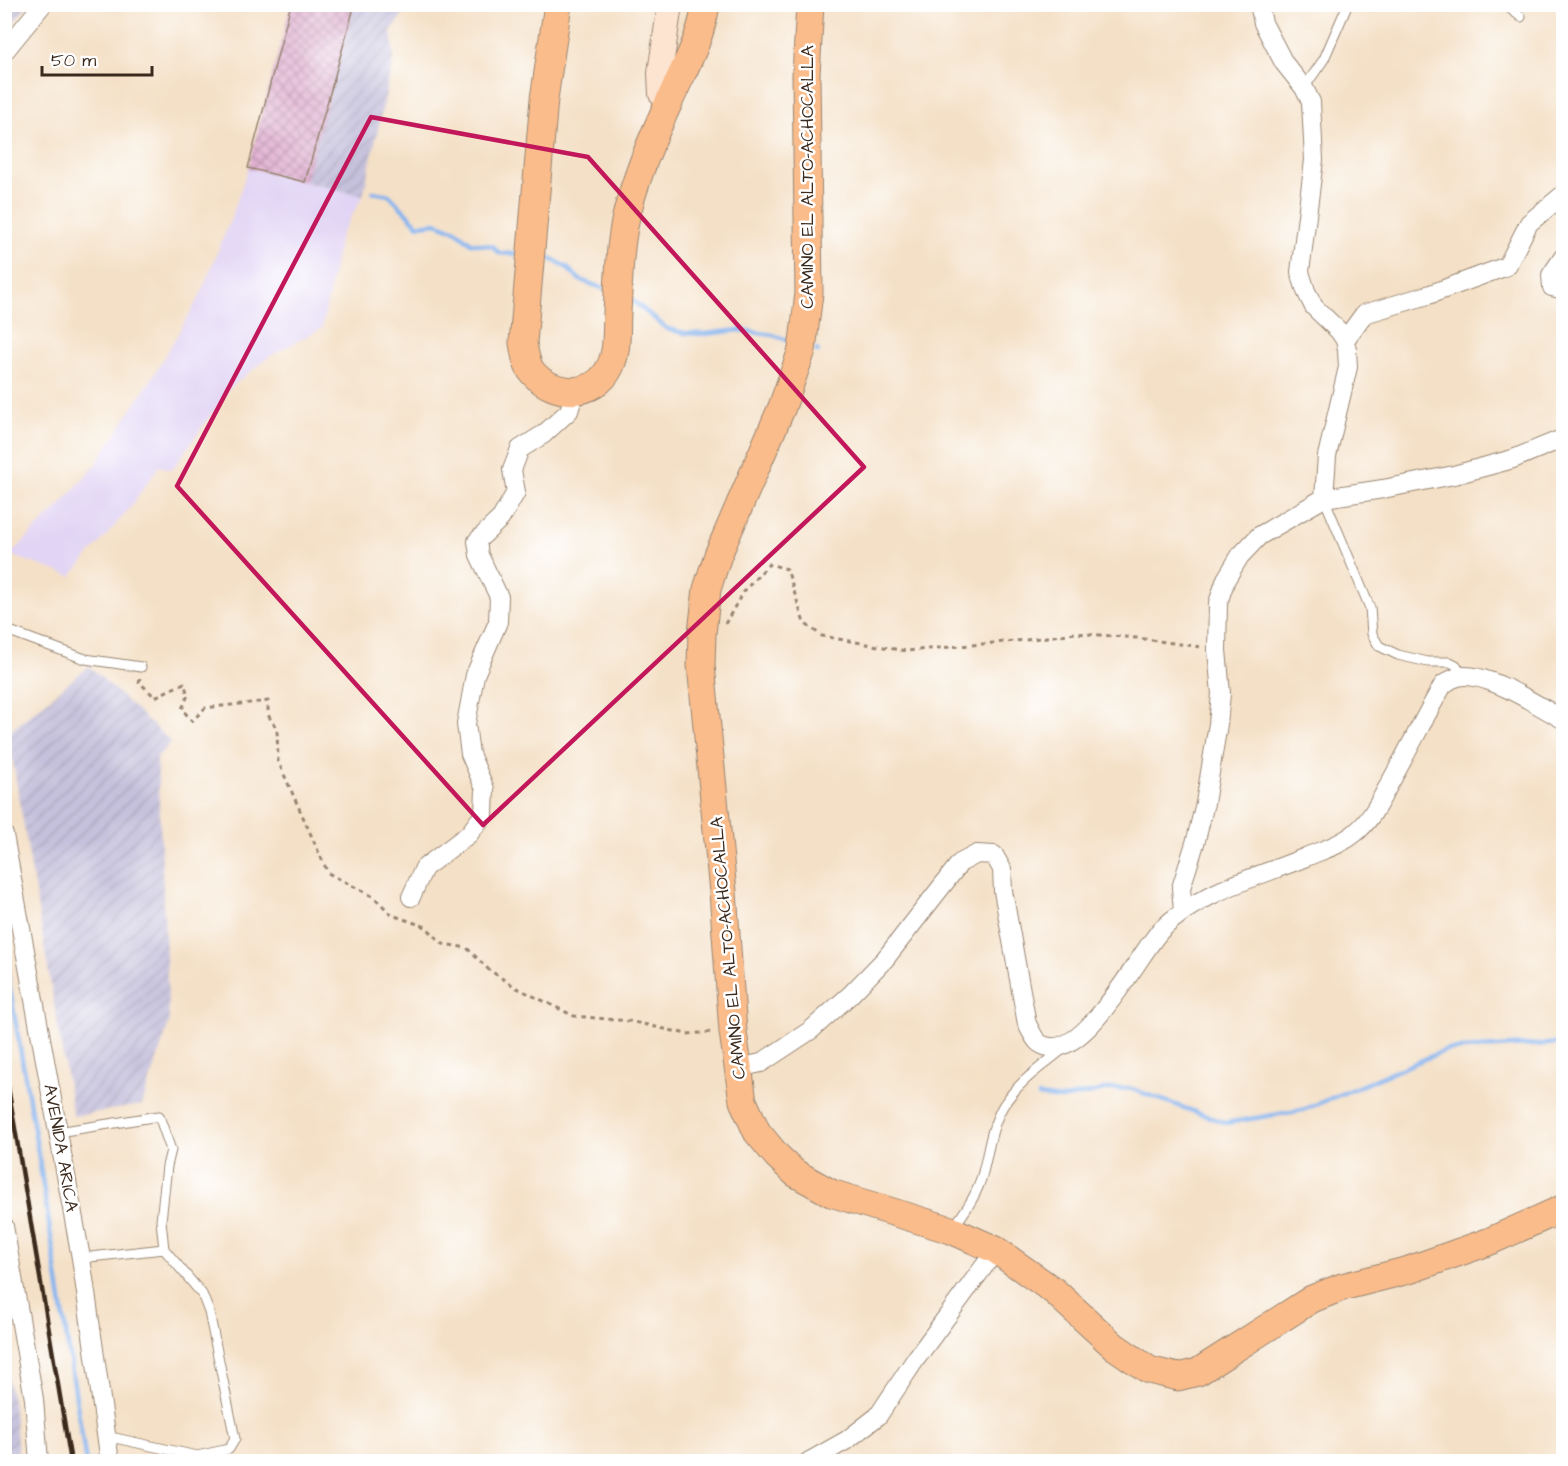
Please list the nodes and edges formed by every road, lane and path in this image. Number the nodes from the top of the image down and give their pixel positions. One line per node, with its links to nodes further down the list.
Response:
1 (43, 4): 10 (street)
2 (558, 4): 17 (main road)
3 (670, 4): 12 (main road)
4 (706, 4): 12 (main road)
5 (810, 4): 29 (main road, CAMINO EL ALTO-ACHOCALLA)
6 (1259, 4): 11 (street)
7 (1348, 4): 11 (lane)
8 (1504, 4): 9 (lane)
9 (1521, 17)
10 (4, 52)
11 (1304, 88): 16 (street)
12 (669, 101): 17 (main road)
13 (1563, 194): 16 (street)
14 (1563, 256): 15 (street)
15 (1563, 290)
16 (1345, 340): 19 (street)
17 (576, 391): 27 (street)
18 (1563, 438): 19 (street)
19 (1324, 498): 22 (street); 24 (lane)
20 (722, 628): 22 (path)
21 (4, 629): 23 (lane)
22 (1217, 650): 28 (street)
23 (141, 668): 29 (path)
24 (1463, 676): 25 (street); 28 (street)
25 (1563, 720)
26 (4, 835): 32 (street, AVENIDA ARICA)
27 (411, 897)
28 (1183, 911): 30 (street)
29 (733, 1032): 31 (main road, CAMINO EL ALTO-ACHOCALLA)
30 (1067, 1045): 31 (street); 35 (lane)
31 (738, 1068): 35 (main road, CAMINO EL ALTO-ACHOCALLA)
32 (58, 1132): 36 (lane); 38 (street, AVENIDA ARICA)
33 (1563, 1208): 37 (main road, CAMINO EL ALTO-ACHOCALLA)
34 (4, 1226): 40 (street)
35 (951, 1230): 37 (main road, CAMINO EL ALTO-ACHOCALLA)
36 (164, 1249): 38 (lane); 39 (lane)
37 (996, 1250): 42 (street)
38 (81, 1258): 39 (street, AVENIDA ARICA)
39 (106, 1436): 41 (street, AVENIDA ARICA)
40 (39, 1461)
41 (110, 1461)
42 (807, 1461)

